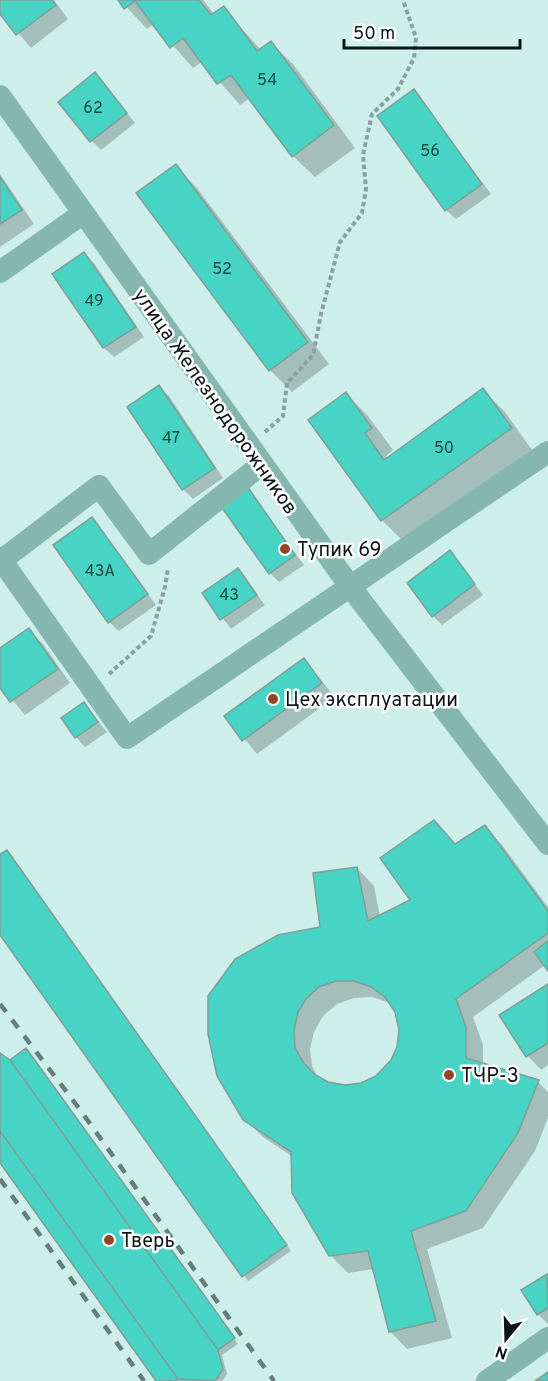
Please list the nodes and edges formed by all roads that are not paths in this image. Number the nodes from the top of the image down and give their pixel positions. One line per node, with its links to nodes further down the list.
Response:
1 (0, 96): 2 (street, улица Железнодорожников)
2 (82, 214): 3 (street); 5 (street, улица Железнодорожников)
3 (0, 272)
4 (548, 452): 7 (street)
5 (255, 456): 6 (street); 7 (street, улица Железнодорожников)
6 (1, 559): 7 (street)
7 (349, 585): 8 (street, улица Железнодорожников)
8 (548, 844)
9 (548, 1338): 10 (street)
10 (487, 1381)

